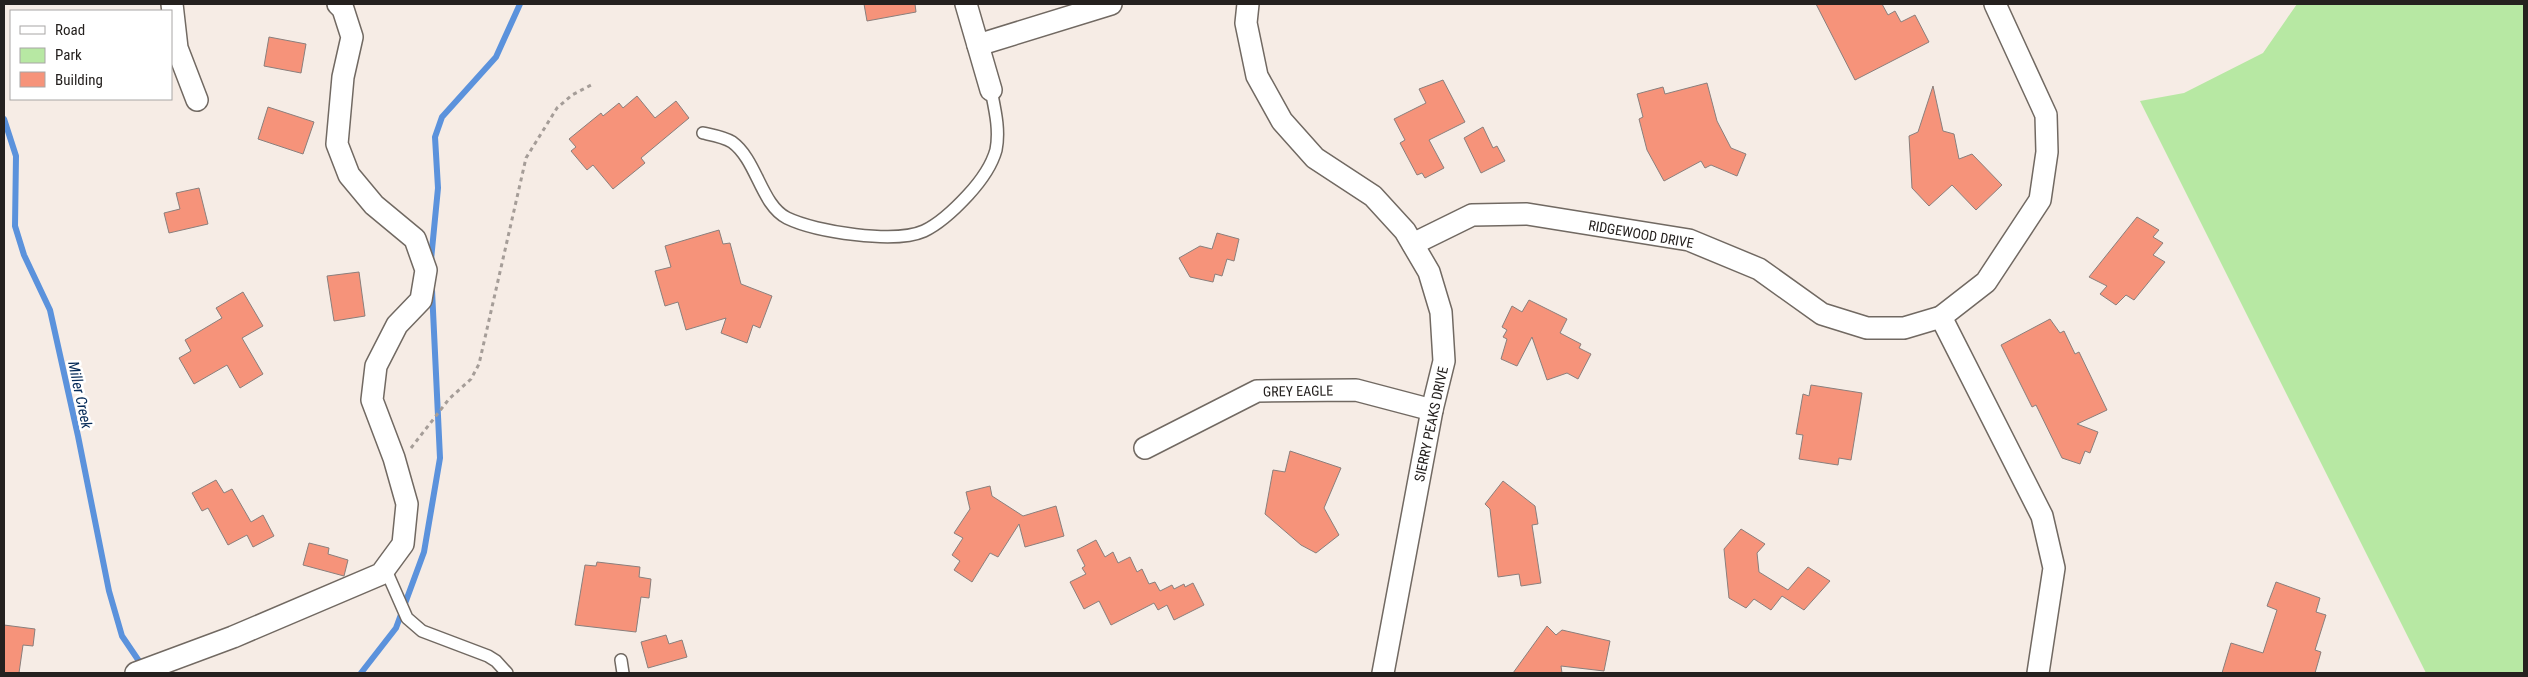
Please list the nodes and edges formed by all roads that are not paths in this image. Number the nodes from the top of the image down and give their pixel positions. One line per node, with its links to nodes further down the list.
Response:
1 (172, 4): 9 (street)
2 (338, 4): 15 (street)
3 (966, 4): 7 (street)
4 (1111, 4): 7 (street)
5 (1248, 4): 11 (street, SIERRY PEAKS DRIVE)
6 (1995, 4): 12 (street, RIDGEWOOD DRIVE)
7 (978, 45): 8 (street)
8 (991, 90): 10 (lane)
9 (197, 100)
10 (703, 133)
11 (1412, 244): 12 (street, RIDGEWOOD DRIVE); 13 (street, SIERRY PEAKS DRIVE)
12 (1940, 317): 21 (street)
13 (1432, 410): 14 (street, GREY EAGLE); 20 (street, SIERRY PEAKS DRIVE)
14 (1145, 448)
15 (385, 568): 17 (street); 18 (lane)
16 (620, 660): 19 (lane)
17 (136, 673)
18 (507, 673)
19 (622, 673)
20 (1383, 673)
21 (2038, 673)

